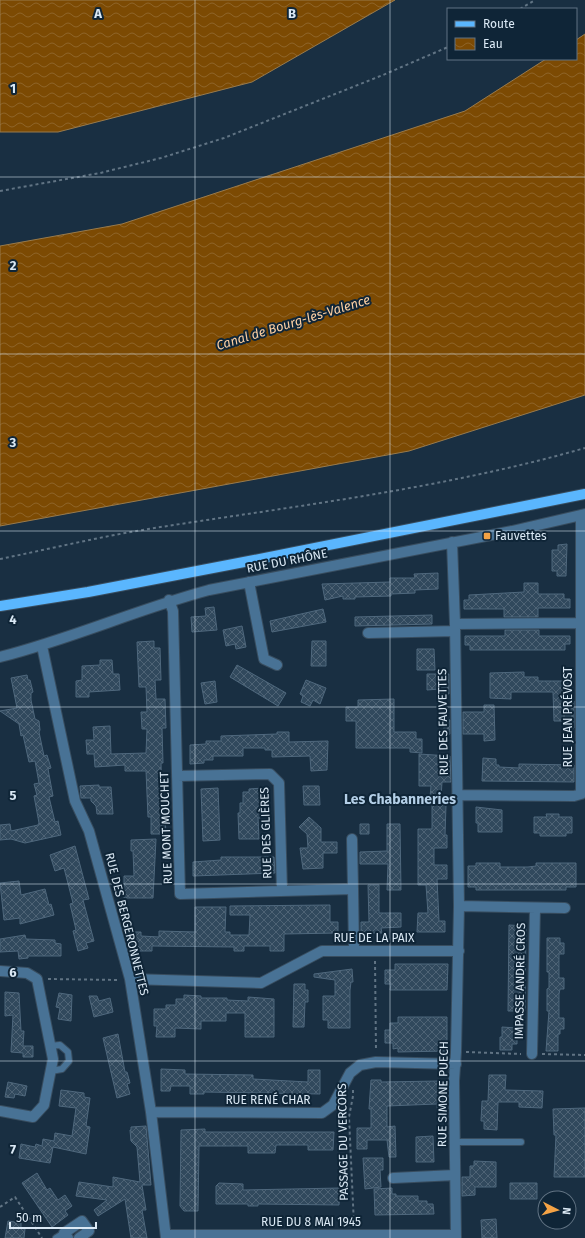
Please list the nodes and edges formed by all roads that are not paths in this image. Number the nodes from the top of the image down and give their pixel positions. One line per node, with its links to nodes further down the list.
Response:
1 (585, 494): 6 (main road)
2 (583, 514): 3 (street, RUE DU RHÔNE); 7 (street, RUE JEAN PRÉVOST)
3 (452, 542): 4 (street, RUE DU RHÔNE); 8 (street, RUE DES FAUVETTES)
4 (249, 582): 5 (street, RUE DU RHÔNE); 12 (street)
5 (169, 600): 10 (street, RUE DU RHÔNE); 13 (street, RUE MONT MOUCHET)
6 (0, 606)
7 (582, 623): 8 (street); 14 (street, RUE JEAN PRÉVOST)
8 (455, 627): 9 (street); 14 (street, RUE DES FAUVETTES)
9 (368, 633)
10 (42, 646): 11 (street, RUE DU RHÔNE); 24 (street, RUE DES BERGERONNETTES)
11 (0, 657)
12 (277, 665)
13 (177, 776): 17 (street, RUE DES GLIÈRES); 17 (street, RUE MONT MOUCHET)
14 (457, 795): 18 (street, RUE DES FAUVETTES)
15 (352, 839): 16 (street)
16 (353, 889): 17 (street, RUE MONT MOUCHET); 21 (street)
17 (282, 891)
18 (459, 906): 19 (street, IMPASSE ANDRÉ CROS); 22 (street, RUE DES FAUVETTES)
19 (534, 908): 20 (street, IMPASSE ANDRÉ CROS); 26 (street, IMPASSE ANDRÉ CROS)
20 (565, 908)
21 (354, 950): 22 (street, RUE DE LA PAIX); 24 (street, RUE DE LA PAIX)
22 (458, 951): 27 (street, RUE SIMONE PUECH)
23 (0, 971): 25 (street)
24 (130, 979): 30 (street, RUE DES BERGERONNETTES)
25 (50, 1046): 28 (street); 28 (lane)
26 (532, 1054)
27 (456, 1064): 30 (street, RUE RENÉ CHAR); 31 (street, RUE SIMONE PUECH)
28 (51, 1071): 29 (street)
29 (0, 1111)
30 (151, 1112): 36 (street, RUE DES BERGERONNETTES)
31 (455, 1142): 32 (lane); 33 (street, RUE SIMONE PUECH)
32 (521, 1142)
33 (455, 1175): 34 (street); 38 (street, RUE SIMONE PUECH)
34 (393, 1178)
35 (63, 1236): 39 (street)
36 (166, 1236): 37 (street, RUE DU 8 MAI 1945)
37 (354, 1236): 38 (street, RUE DU 8 MAI 1945)
38 (456, 1236)
39 (79, 1238)

